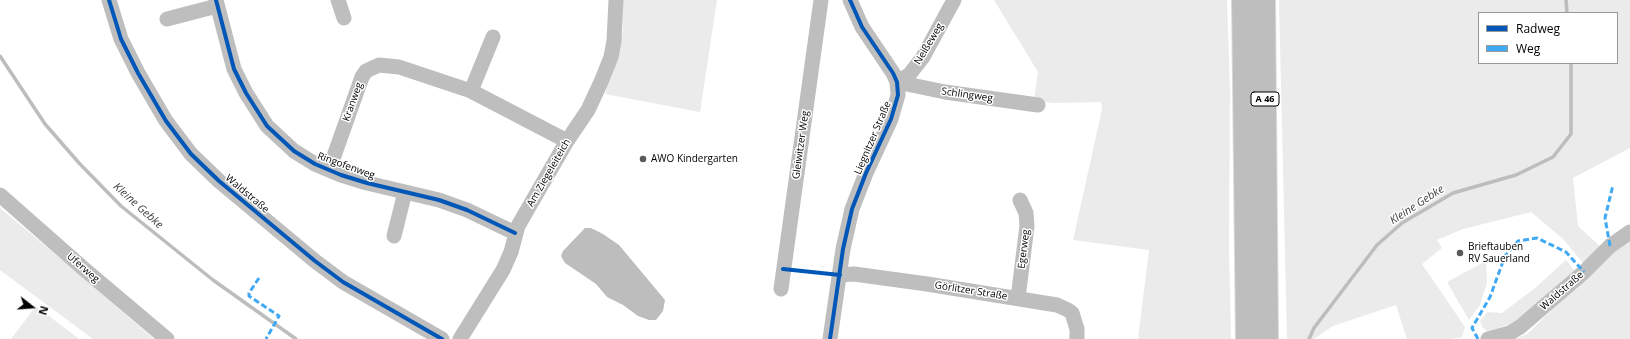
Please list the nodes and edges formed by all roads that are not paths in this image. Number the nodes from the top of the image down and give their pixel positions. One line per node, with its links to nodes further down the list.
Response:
1 (109, 0): 29 (street, Waldstraße)
2 (338, 0): 10 (street)
3 (616, 0): 16 (street, Am Ziegeleiteich)
4 (821, 0): 26 (street, Gleiwitzer Weg)
5 (850, 0): 13 (street)
6 (954, 0): 13 (street, Neißeweg)
7 (1243, 0): 20 (highway, A 46)
8 (1264, 0): 20 (highway, A 46)
9 (216, 3): 11 (street, Ringofenweg); 17 (street, Ringofenweg)
10 (344, 18)
11 (166, 19)
12 (493, 37): 14 (street)
13 (898, 82): 15 (street, Schlingweg); 25 (street, Liegnitzer Straße)
14 (471, 91): 16 (street, Kranweg); 17 (street, Kranweg)
15 (1038, 105)
16 (567, 141): 23 (street, Am Ziegeleiteich)
17 (329, 170): 18 (street, Ringofenweg)
18 (406, 192): 23 (street, Ringofenweg); 24 (street)
19 (0, 194): 28 (street, Uferweg)
20 (1257, 197): 33 (highway, A 46); 34 (highway, A 46)
21 (1020, 200): 27 (street, Egerweg)
22 (1630, 232): 35 (street, Waldstraße)
23 (515, 233): 30 (street, Am Ziegeleiteich)
24 (394, 236)
25 (840, 275): 27 (street, Görlitzer Straße); 31 (street, Liegnitzer Straße)
26 (781, 289)
27 (1018, 298): 32 (street, Görlitzer Straße)
28 (167, 339)
29 (442, 339)
30 (460, 339)
31 (830, 339)
32 (1077, 339)
33 (1247, 339)
34 (1267, 339)
35 (1488, 339)

